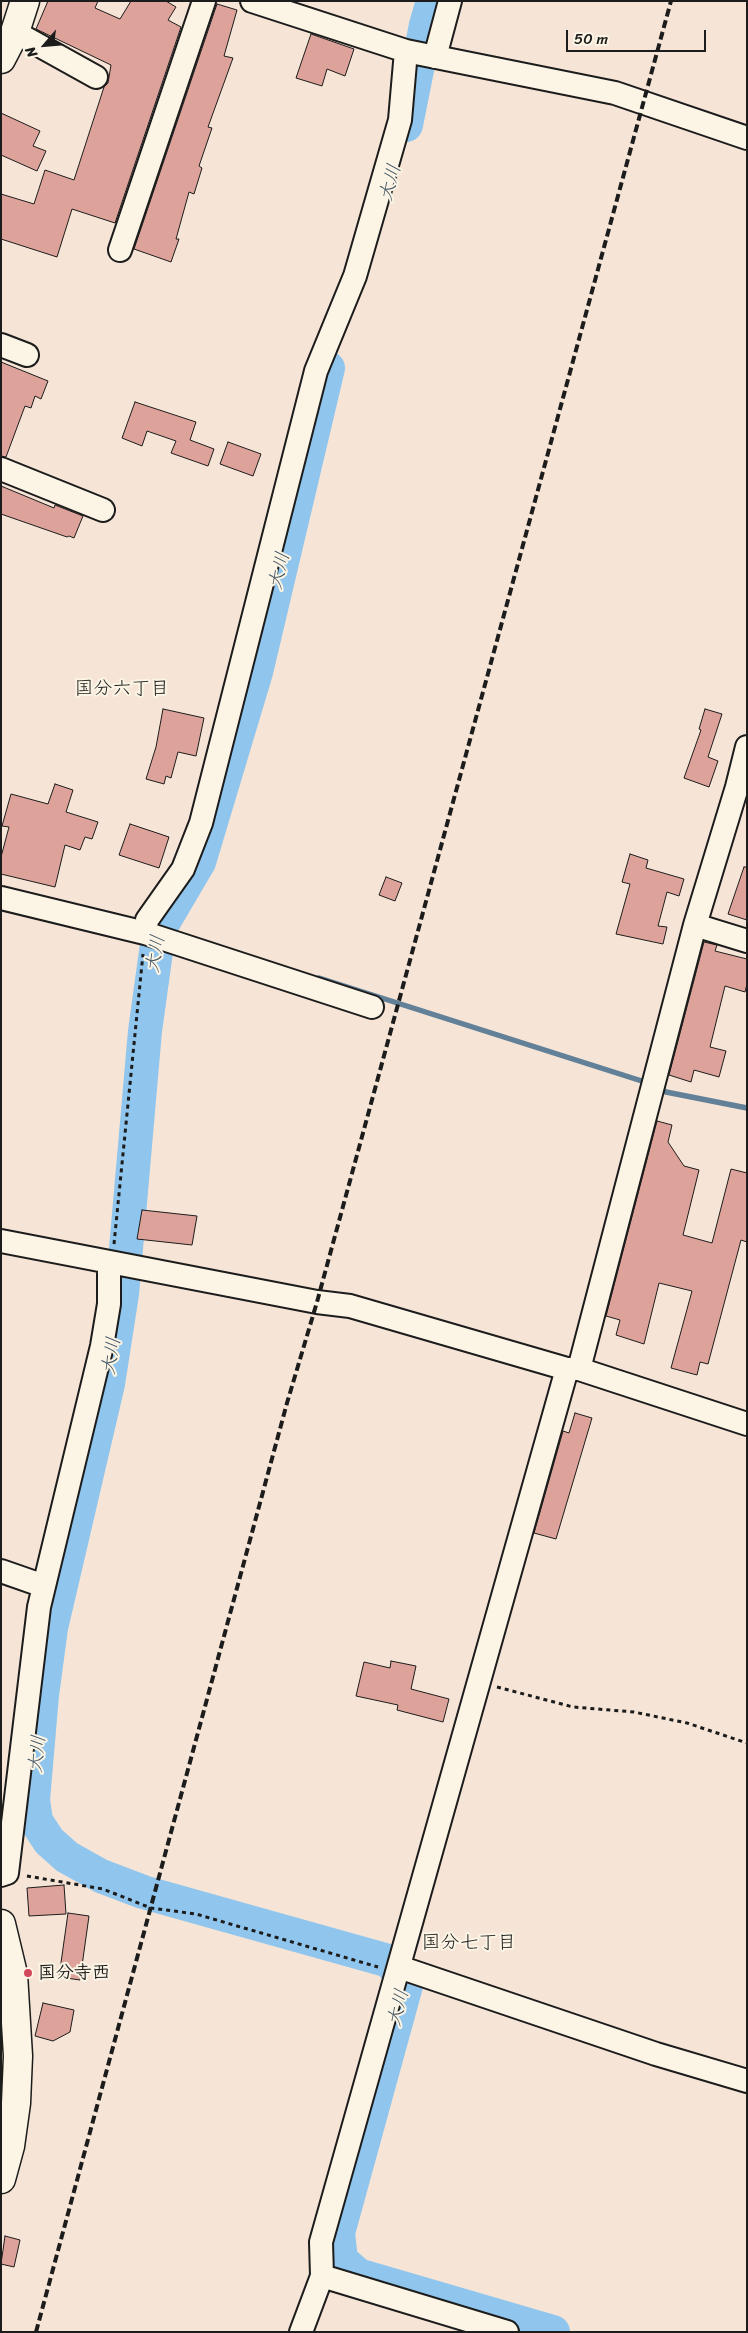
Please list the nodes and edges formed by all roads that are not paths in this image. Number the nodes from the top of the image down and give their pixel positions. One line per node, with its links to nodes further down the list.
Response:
1 (25, 1): 5 (main road)
2 (204, 1): 11 (street)
3 (252, 1): 6 (street)
4 (450, 1): 7 (street)
5 (15, 32): 8 (main road); 9 (street)
6 (406, 51): 7 (street); 19 (street)
7 (435, 57): 10 (street)
8 (1, 59)
9 (96, 77)
10 (747, 138)
11 (120, 250)
12 (1, 345): 13 (street)
13 (27, 355)
14 (1, 469): 15 (street)
15 (103, 510)
16 (747, 747): 18 (street)
17 (1, 898): 19 (street)
18 (695, 925): 20 (street); 24 (street)
19 (145, 933): 21 (street)
20 (747, 941)
21 (372, 1007)
22 (1, 1241): 23 (street)
23 (109, 1263): 24 (street); 27 (street)
24 (573, 1369): 25 (street); 30 (street)
25 (747, 1424)
26 (1, 1571): 27 (street)
27 (44, 1586): 28 (street)
28 (4, 1874)
29 (1, 1924): 32 (main road)
30 (399, 1970): 31 (street); 33 (street)
31 (747, 2081)
32 (1, 2179)
33 (322, 2276): 34 (street); 35 (street)
34 (301, 2332)
35 (507, 2332)

